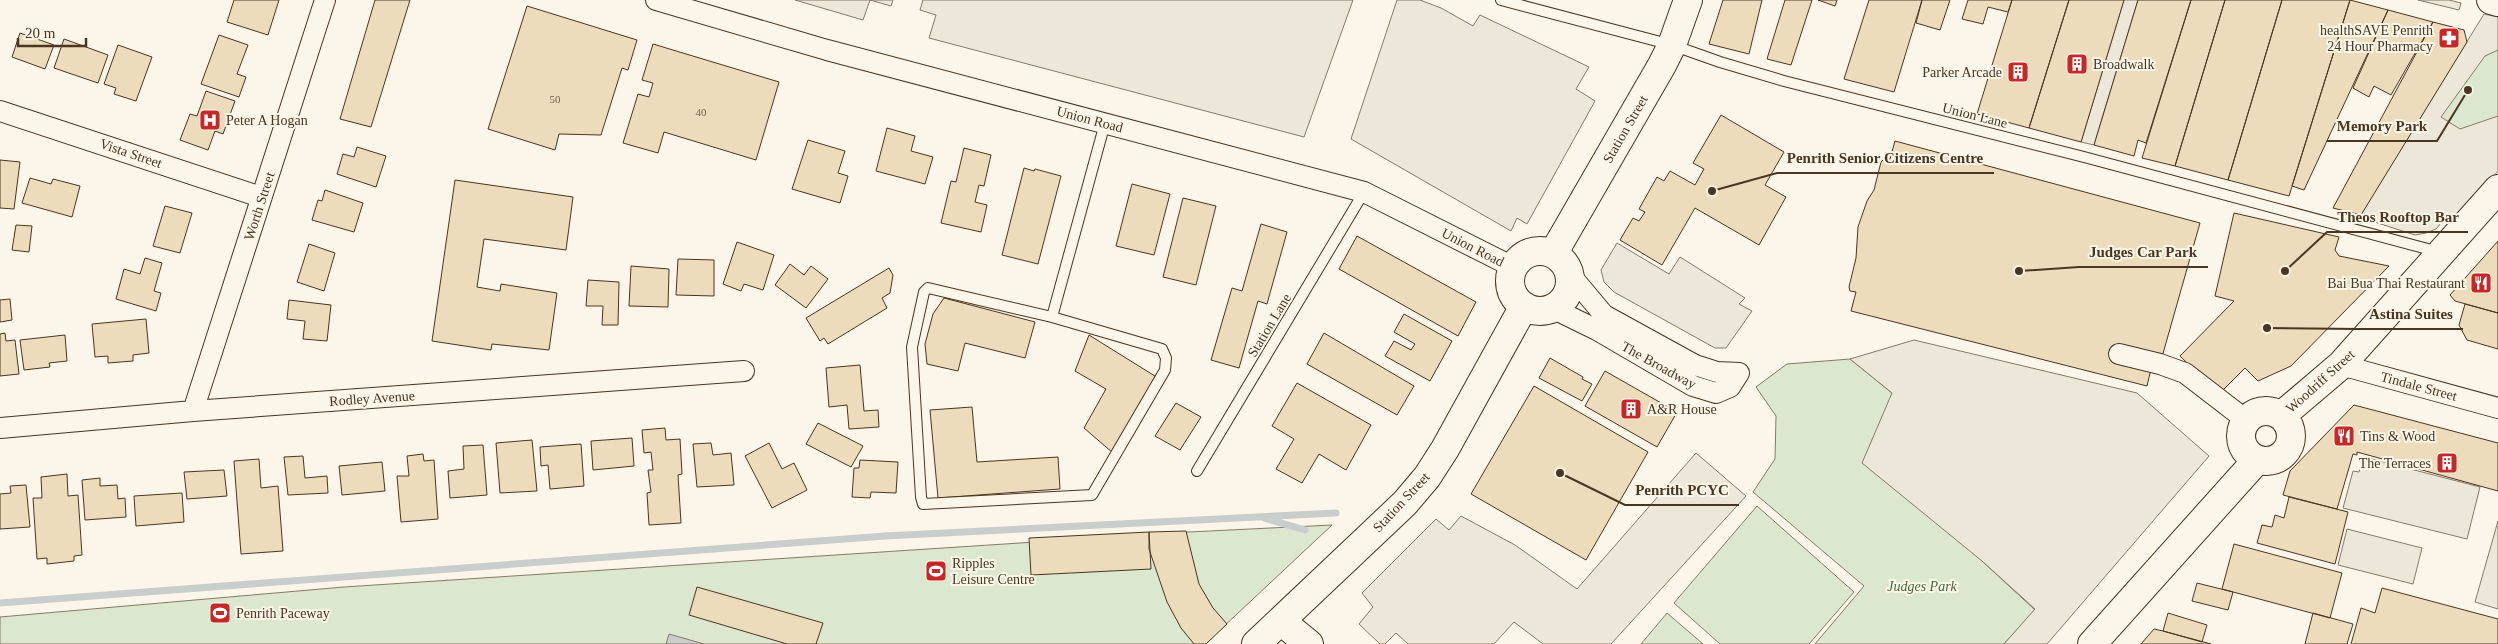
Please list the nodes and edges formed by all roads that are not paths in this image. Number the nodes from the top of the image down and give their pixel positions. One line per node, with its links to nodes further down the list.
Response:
1 (325, 0): 12 (street, Worth Street)
2 (656, 0): 9 (street, Union Road)
3 (1502, 0): 7 (lane, Union Lane)
4 (1688, 0): 7 (street, Station Street)
5 (2491, 0): 6 (street)
6 (2498, 2)
7 (1672, 45): 13 (lane, Union Lane); 14 (street, Station Street)
8 (0, 111): 12 (street, Vista Street)
9 (1104, 123): 11 (street, Union Road); 18 (lane)
10 (2498, 189): 13 (street, Woodriff Street)
11 (1364, 192): 15 (street, Union Road); 28 (lane, Station Lane)
12 (261, 197): 23 (street, Worth Street)
13 (2442, 253): 20 (street, Woodriff Street)
14 (1561, 263): 15 (street); 17 (street); 17 (street, The Broadway)
15 (1513, 267): 16 (street)
16 (1524, 306): 17 (street); 29 (street, Station Street)
17 (1552, 308)
18 (1052, 317): 18 (lane)
19 (2119, 354): 25 (street)
20 (2341, 365): 22 (street, Tindale Street); 24 (street, Woodriff Street)
21 (744, 371): 23 (street, Rodley Avenue)
22 (2498, 408)
23 (194, 412): 26 (street, Rodley Avenue)
24 (2281, 416): 25 (street); 27 (street)
25 (2246, 420): 27 (street)
26 (0, 428)
27 (2257, 460): 32 (street)
28 (1197, 471)
29 (1281, 621): 30 (street, Station Street); 31 (street)
30 (1256, 644)
31 (1309, 644)
32 (2092, 644)

